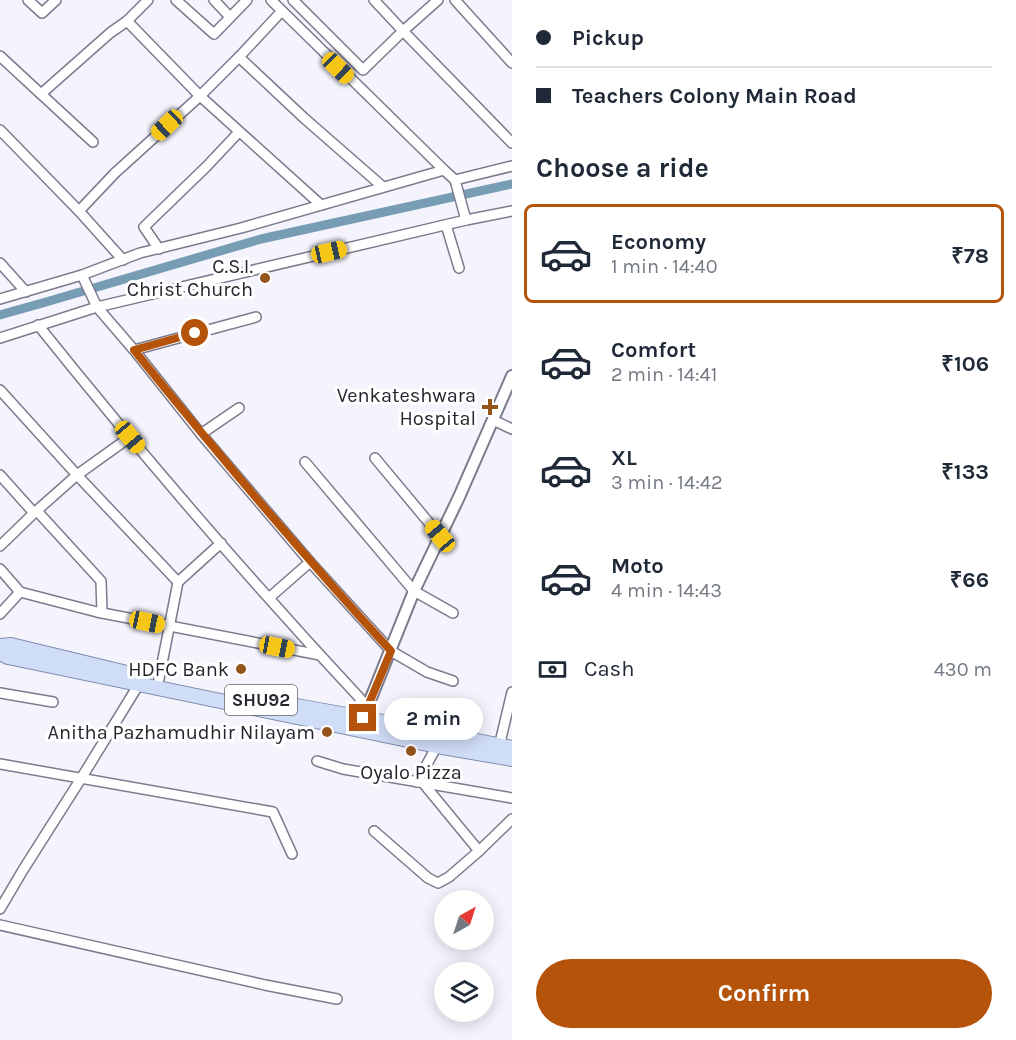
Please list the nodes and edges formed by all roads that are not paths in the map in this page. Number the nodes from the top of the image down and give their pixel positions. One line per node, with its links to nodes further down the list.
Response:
1 (28, 0): 2 (street)
2 (56, 0)
3 (148, 0): 14 (street)
4 (176, 0): 13 (street)
5 (214, 0): 13 (street)
6 (247, 0): 13 (street)
7 (271, 0): 12 (street)
8 (293, 0): 19 (street)
9 (374, 0): 15 (street)
10 (438, 0): 15 (street)
11 (454, 0): 18 (street)
12 (281, 12): 17 (street); 20 (street)
13 (230, 17)
14 (127, 21): 21 (street); 22 (street)
15 (403, 31): 19 (street); 26 (street)
16 (0, 56): 21 (street)
17 (239, 57): 22 (street); 30 (street)
18 (512, 63)
19 (363, 70): 20 (street)
20 (353, 82): 28 (street)
21 (41, 94): 25 (street)
22 (200, 96): 24 (street); 33 (street)
23 (0, 130): 33 (street)
24 (239, 132): 31 (street); 36 (street)
25 (93, 142)
26 (512, 143)
27 (512, 166): 29 (street)
28 (444, 170): 29 (street); 30 (street)
29 (455, 180): 34 (street)
30 (383, 187): 31 (street)
31 (321, 205): 36 (street)
32 (512, 211): 34 (street)
33 (79, 212): 37 (street)
34 (466, 220): 35 (street)
35 (446, 225): 39 (street); 43 (street)
36 (159, 249): 37 (street)
37 (123, 260): 40 (street)
38 (0, 263): 41 (street)
39 (459, 268)
40 (86, 285): 41 (street); 43 (street)
41 (26, 292): 42 (street)
42 (0, 299)
43 (97, 307): 45 (street); 47 (street)
44 (256, 317): 47 (street)
45 (38, 325): 46 (street); 54 (street)
46 (0, 338)
47 (134, 350): 53 (street)
48 (512, 376): 51 (street)
49 (0, 390): 58 (street)
50 (239, 408): 53 (street)
51 (493, 420): 52 (street); 60 (street)
52 (512, 429)
53 (201, 434): 63 (street)
54 (130, 437): 58 (street); 61 (street)
55 (375, 458): 60 (street)
56 (305, 462): 66 (street)
57 (0, 475): 59 (street)
58 (76, 475): 59 (street); 65 (street)
59 (36, 512): 62 (street); 69 (street)
60 (440, 536): 66 (street)
61 (221, 543): 65 (street); 68 (street)
62 (0, 546)
63 (310, 562): 68 (street); 74 (street)
64 (0, 569): 67 (street)
65 (178, 582): 72 (street)
66 (414, 591): 70 (street); 74 (street)
67 (20, 592): 69 (street); 71 (street)
68 (269, 598): 76 (street)
69 (102, 613): 72 (street)
70 (453, 613)
71 (0, 614)
72 (169, 627): 76 (street); 77 (street)
73 (0, 646): 77 (main road, SHU92)
74 (391, 651): 78 (street); 83 (street)
75 (0, 653): 79 (main road)
76 (320, 656): 83 (street)
77 (159, 679): 83 (main road, SHU92)
78 (453, 681)
79 (139, 684): 84 (main road); 89 (street)
80 (512, 692): 85 (street)
81 (0, 693): 82 (street)
82 (53, 702)
83 (366, 712): 85 (main road, SHU92)
84 (437, 746): 85 (main road); 90 (street)
85 (503, 750): 86 (main road)
86 (512, 759)
87 (317, 760): 90 (street)
88 (0, 764): 89 (street)
89 (82, 777): 95 (street); 96 (street)
90 (420, 783): 91 (street); 94 (street)
91 (512, 798)
92 (512, 819): 94 (street)
93 (374, 831): 94 (street)
94 (478, 851)
95 (292, 854)
96 (0, 909)
97 (0, 925): 98 (street)
98 (337, 999)

